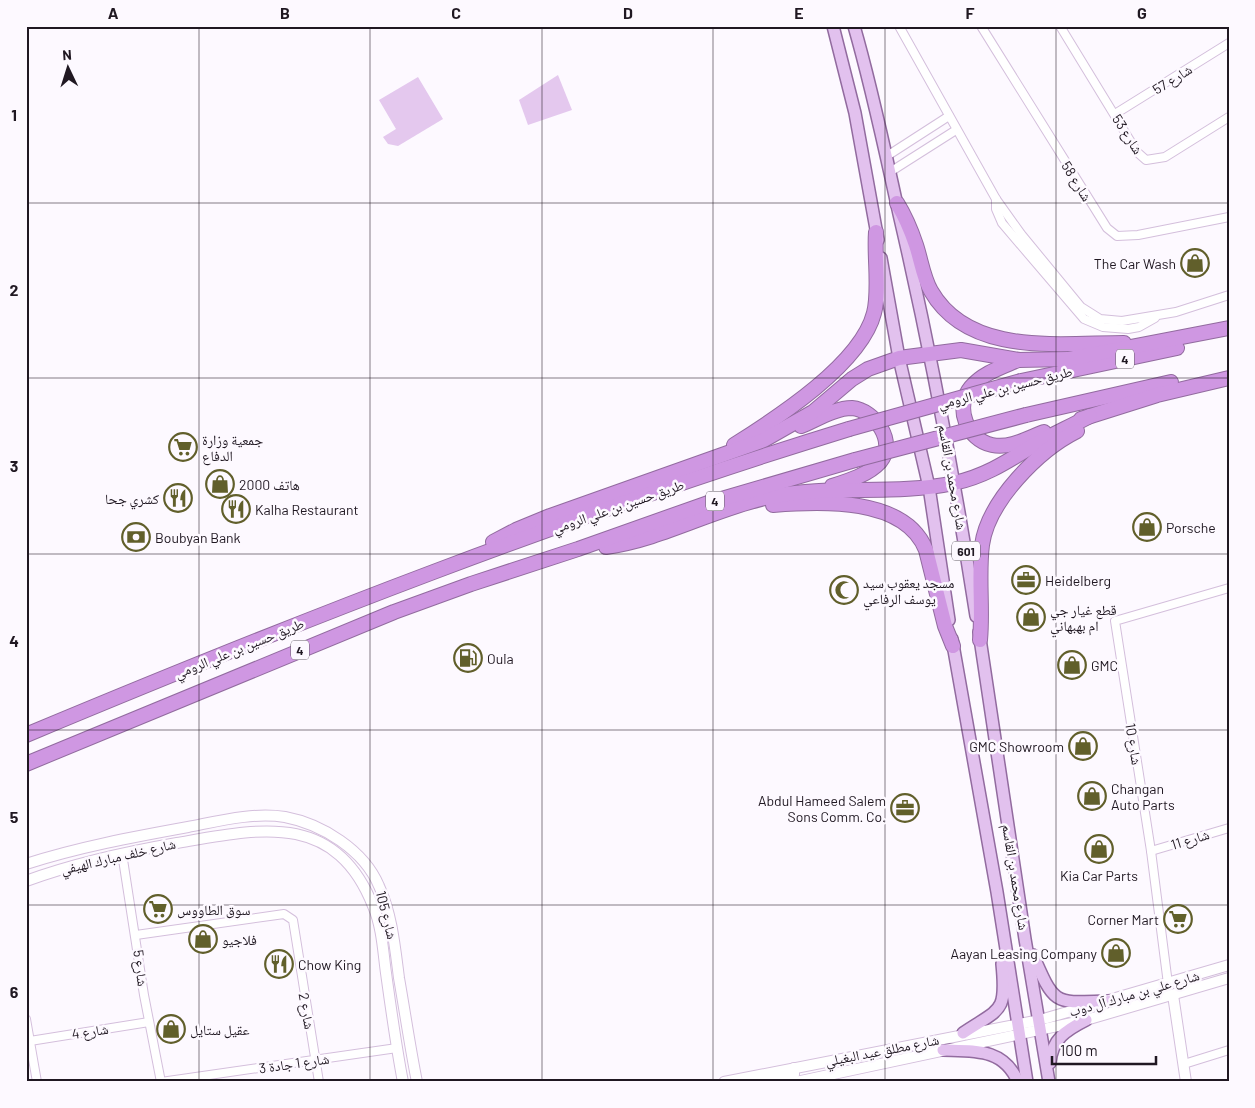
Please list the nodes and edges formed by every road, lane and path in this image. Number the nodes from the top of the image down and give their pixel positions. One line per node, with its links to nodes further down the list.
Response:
1 (833, 26): 15 (main road, شارع محمد بن القاسم / 601)
2 (854, 26): 11 (main road, شارع محمد بن القاسم / 601)
3 (899, 26): 8 (street)
4 (981, 26): 14 (street, شارع 58)
5 (1061, 27): 7 (street, شارع 53)
6 (1229, 43): 7 (street, شارع 57)
7 (1115, 114): 9 (street, شارع 53)
8 (949, 116): 10 (street); 11 (street)
9 (1229, 117)
10 (956, 130): 12 (street); 16 (street)
11 (887, 156): 12 (main road, شارع محمد بن القاسم / 601)
12 (890, 172): 13 (main road, شارع محمد بن القاسم / 601)
13 (897, 203): 18 (highway); 19 (main road, شارع محمد بن القاسم / 601)
14 (1229, 217)
15 (876, 232): 20 (main road, شارع محمد بن القاسم / 601); 27 (highway)
16 (1229, 295)
17 (1228, 330): 18 (highway); 33 (highway, طريق حسين بن علي الرومي / 4, bridge)
18 (1149, 343): 21 (highway)
19 (931, 354): 20 (highway); 21 (highway); 28 (main road, شارع محمد بن القاسم / 601)
20 (899, 358): 26 (highway); 29 (main road, شارع محمد بن القاسم / 601)
21 (1019, 360): 25 (highway)
22 (1229, 369): 32 (highway, طريق حسين بن علي الرومي / 4, bridge)
23 (1229, 378): 24 (highway)
24 (1156, 395): 25 (highway); 35 (highway)
25 (1090, 416): 28 (highway)
26 (764, 440): 27 (highway); 30 (highway)
27 (713, 458): 33 (highway)
28 (955, 483): 29 (highway); 35 (main road, شارع محمد بن القاسم / 601)
29 (929, 488): 30 (highway); 36 (main road, شارع محمد بن القاسم / 601)
30 (817, 491): 31 (highway)
31 (727, 509): 32 (highway); 36 (highway)
32 (578, 550): 38 (highway, طريق حسين بن علي الرومي / 4)
33 (482, 553): 37 (highway, طريق حسين بن علي الرومي / 4)
34 (1229, 588): 43 (street, شارع 10)
35 (980, 640): 49 (main road, شارع محمد بن القاسم / 601)
36 (953, 646): 42 (main road, شارع محمد بن القاسم / 601)
37 (26, 735)
38 (26, 764)
39 (208, 823): 41 (street); 45 (street, شارع خلف مبارك الهيفي); 48 (street, شارع 105)
40 (1229, 828): 43 (street, شارع 11)
41 (211, 837): 44 (street, شارع خلف مبارك الهيفي); 50 (street, شارع 105)
42 (988, 843): 60 (main road, شارع محمد بن القاسم / 601); 61 (main road)
43 (1151, 851): 53 (street, شارع 10)
44 (122, 853): 46 (street, شارع خلف مبارك الهيفي); 47 (street, شارع 5)
45 (26, 864)
46 (26, 881)
47 (136, 935): 58 (street, شارع 5); 67 (street, شارع 2)
48 (394, 939): 50 (street); 74 (street, شارع 105)
49 (1025, 939): 55 (main road); 59 (main road, شارع محمد بن القاسم / 601)
50 (382, 940): 63 (street, شارع 105)
51 (1229, 965): 53 (street, شارع علي بن مبارك آل دوب)
52 (1229, 978): 54 (street, شارع علي بن مبارك آل دوب)
53 (1168, 984): 55 (street, شارع علي بن مبارك آل دوب)
54 (1173, 995): 57 (street, شارع علي بن مبارك آل دوب); 68 (street)
55 (1109, 1001): 59 (street, شارع علي بن مبارك آل دوب)
56 (26, 1019): 62 (street)
57 (1086, 1020): 59 (street, شارع علي بن مبارك آل دوب); 80 (main road)
58 (149, 1022): 62 (street, شارع 4); 71 (street, شارع 5)
59 (1041, 1025): 60 (street, شارع مطلق عيد البغيلي); 80 (main road, شارع محمد بن القاسم / 601)
60 (1019, 1029): 61 (street, شارع مطلق عيد البغيلي); 64 (street, شارع مطلق عيد البغيلي); 79 (main road, شارع محمد بن القاسم / 601)
61 (963, 1033): 69 (street, شارع مطلق عيد البغيلي)
62 (30, 1041): 66 (street)
63 (397, 1048): 67 (street, شارع 1 جادة 3); 73 (street, شارع 105)
64 (943, 1050): 77 (street, شارع مطلق عيد البغيلي); 78 (main road)
65 (1229, 1050): 68 (street)
66 (29, 1053): 70 (street)
67 (315, 1060): 71 (street, شارع 1 جادة 3); 72 (street, شارع 2)
68 (1184, 1064): 81 (street)
69 (794, 1068): 75 (street, شارع مطلق عيد البغيلي); 76 (street)
70 (37, 1082)
71 (161, 1082)
72 (319, 1082)
73 (403, 1082)
74 (417, 1082)
75 (724, 1082)
76 (766, 1082)
77 (796, 1082)
78 (1018, 1082)
79 (1027, 1082)
80 (1049, 1082)
81 (1186, 1082)

